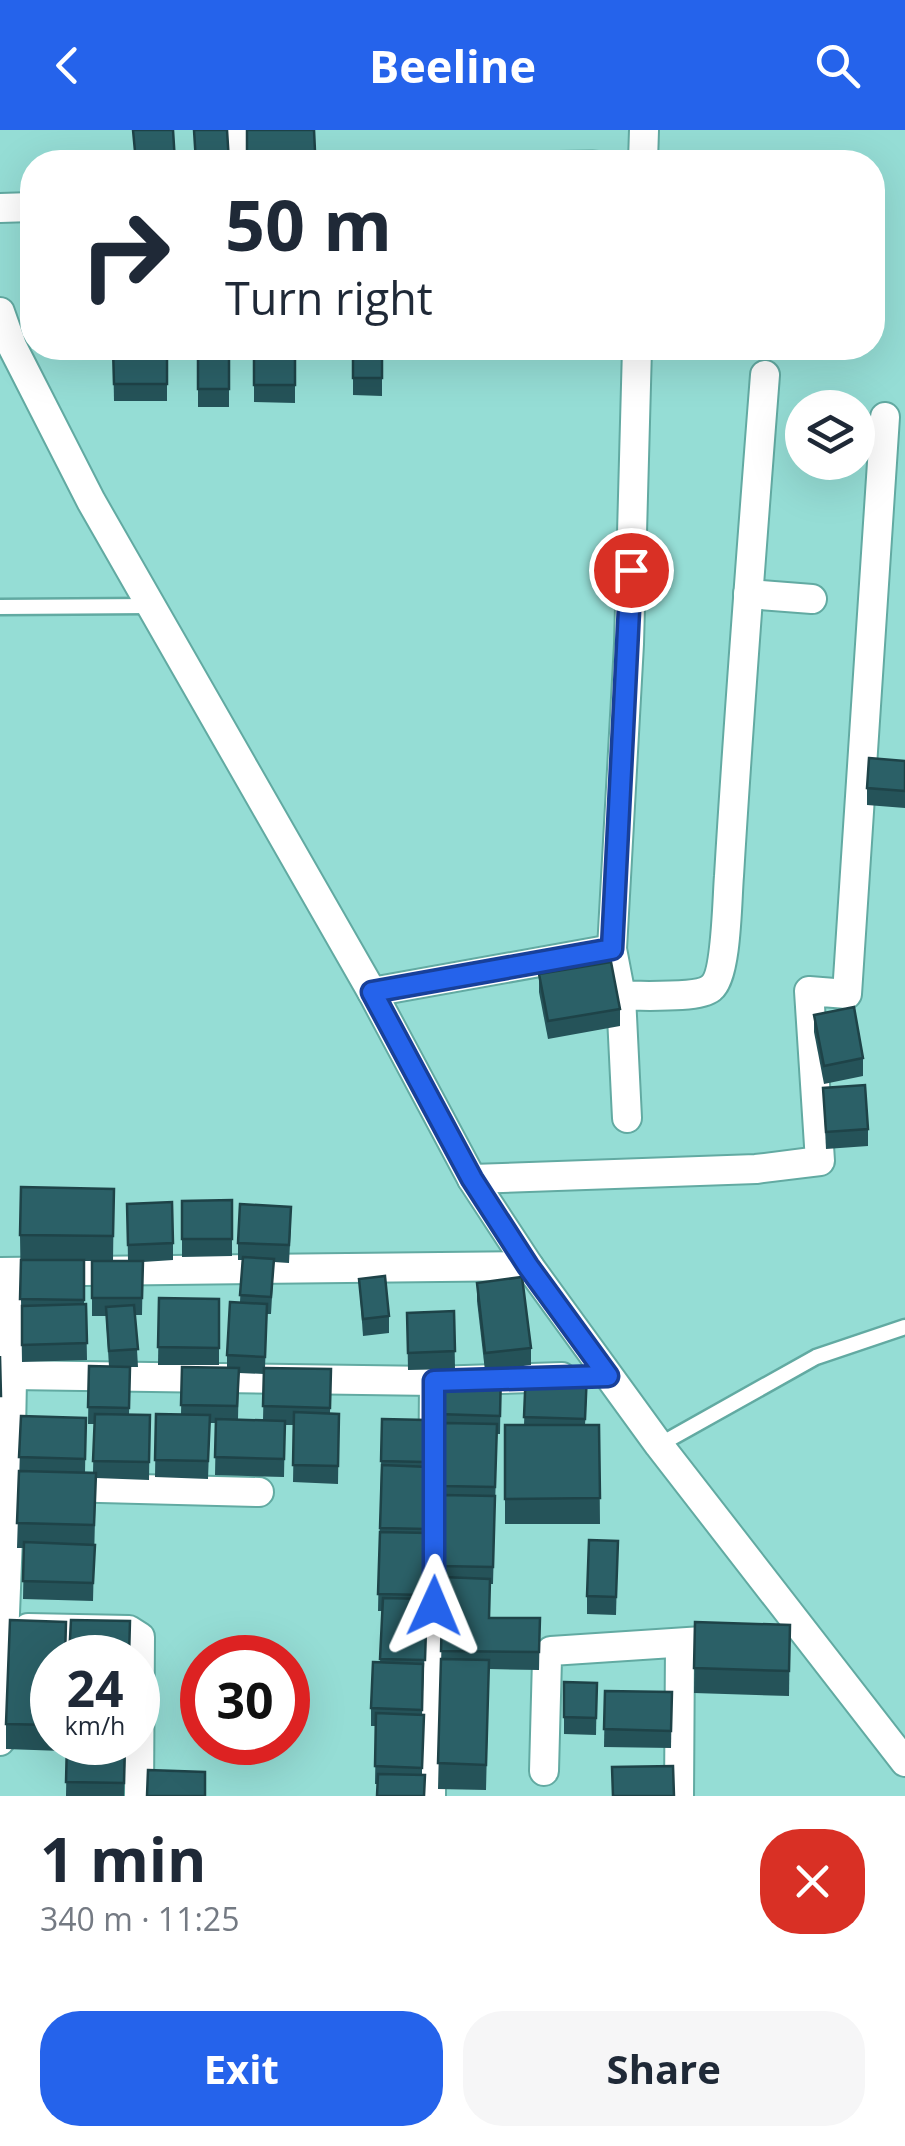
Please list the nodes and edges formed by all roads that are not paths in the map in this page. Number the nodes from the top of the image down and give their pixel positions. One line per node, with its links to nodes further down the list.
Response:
1 (0, 312): 2 (street)
2 (20, 343)
3 (28, 360): 9 (street)
4 (638, 360): 11 (street)
5 (765, 375): 7 (street)
6 (885, 417): 15 (street)
7 (748, 594): 8 (street); 13 (street)
8 (812, 599)
9 (149, 606): 10 (lane); 12 (street)
10 (0, 608)
11 (612, 949): 12 (street); 13 (street)
12 (372, 992): 15 (street)
13 (621, 996): 14 (street)
14 (627, 1118)
15 (472, 1179): 16 (street)
16 (528, 1266): 17 (street); 20 (street)
17 (7, 1272): 19 (street)
18 (905, 1328): 22 (lane)
19 (12, 1375): 21 (street); 23 (street)
20 (608, 1376): 21 (street); 22 (street)
21 (434, 1381): 32 (street)
22 (659, 1445): 26 (street)
23 (5, 1486): 24 (street); 25 (street)
24 (259, 1492)
25 (5, 1627): 28 (street); 31 (street)
26 (804, 1632): 27 (street); 29 (street)
27 (680, 1645): 30 (street); 33 (street)
28 (0, 1740)
29 (905, 1762)
30 (544, 1771)
31 (138, 1796)
32 (432, 1796)
33 (679, 1796)

